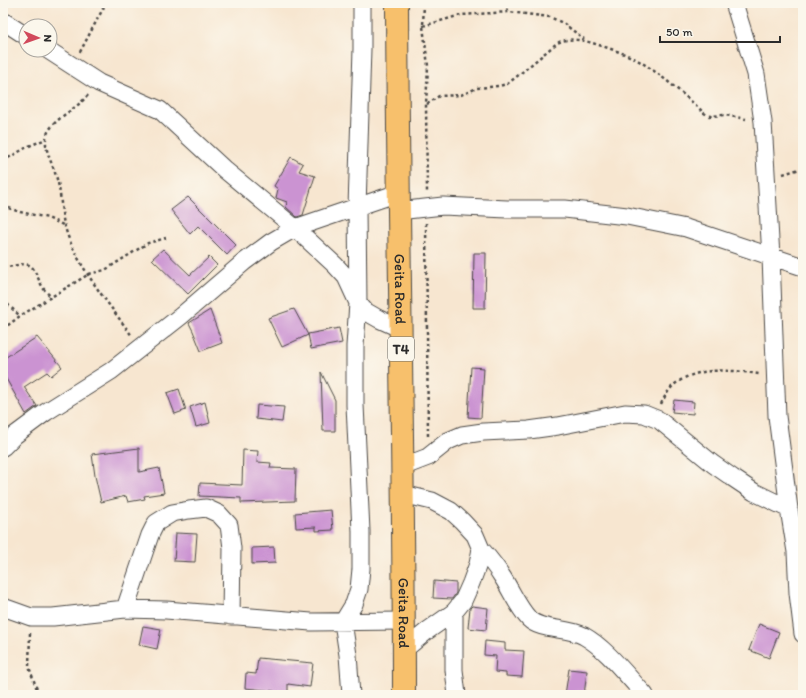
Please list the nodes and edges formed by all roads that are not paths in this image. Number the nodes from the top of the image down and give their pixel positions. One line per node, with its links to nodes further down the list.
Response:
1 (362, 3): 8 (street)
2 (397, 3): 7 (highway, Geita Road / T4)
3 (734, 3): 10 (street)
4 (3, 21): 5 (street)
5 (18, 31)
6 (58, 57): 9 (street)
7 (398, 202): 8 (street); 10 (street); 13 (highway, Geita Road / T4)
8 (357, 207): 9 (street); 12 (street)
9 (295, 228): 12 (street); 14 (street)
10 (771, 258): 11 (street); 17 (street)
11 (803, 267)
12 (358, 303): 13 (street); 25 (street)
13 (400, 328): 15 (highway, Geita Road / T4)
14 (3, 447)
15 (402, 468): 16 (highway, Geita Road / T4); 17 (street)
16 (403, 494): 18 (street); 24 (highway, Geita Road / T4)
17 (789, 508): 19 (street)
18 (481, 549): 22 (street); 31 (street)
19 (799, 554): 26 (street)
20 (3, 606): 21 (street)
21 (125, 610): 23 (street); 23 (street)
22 (454, 612): 27 (street); 30 (street)
23 (230, 616): 25 (street)
24 (403, 621): 25 (street); 27 (highway, Geita Road / T4)
25 (343, 622): 28 (street)
26 (803, 634)
27 (404, 650): 29 (highway, Geita Road / T4)
28 (351, 695)
29 (404, 695)
30 (457, 695)
31 (645, 695)

